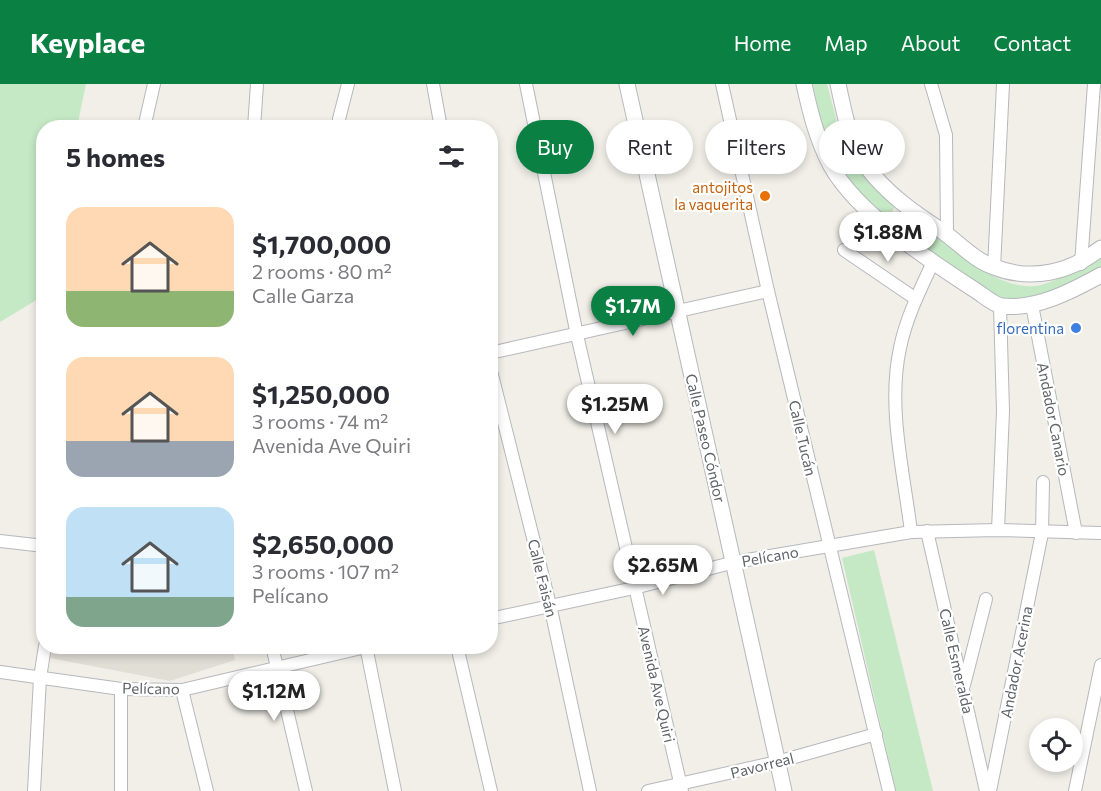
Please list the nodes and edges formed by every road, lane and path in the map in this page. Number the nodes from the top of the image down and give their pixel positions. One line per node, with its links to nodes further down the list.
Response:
1 (154, 84): 13 (street)
2 (257, 84): 16 (street)
3 (348, 84): 17 (street)
4 (433, 84): 18 (street)
5 (526, 84): 33 (street, Avenida Ave Quiri)
6 (627, 84): 32 (street, Calle Paseo Cóndor)
7 (722, 84): 28 (street, Calle Tucán)
8 (804, 84): 20 (street)
9 (838, 84): 19 (street)
10 (931, 84): 21 (street)
11 (1002, 84): 26 (street)
12 (1094, 84): 25 (street)
13 (148, 109): 14 (street); 15 (street)
14 (146, 120)
15 (151, 120)
16 (255, 120)
17 (339, 120)
18 (440, 120)
19 (908, 208): 20 (street); 21 (street)
20 (892, 231): 24 (street)
21 (947, 234): 26 (street)
22 (1101, 248): 25 (street)
23 (844, 250): 29 (street)
24 (933, 262): 29 (street); 31 (street)
25 (1081, 264): 26 (street)
26 (994, 268)
27 (1101, 275): 30 (street)
28 (768, 291): 32 (street); 45 (street, Calle Tucán)
29 (916, 299): 39 (street)
30 (1032, 305): 31 (street); 41 (street, Andador Canario)
31 (1000, 306): 37 (street)
32 (675, 310): 33 (street); 46 (street, Calle Paseo Cóndor)
33 (577, 335): 34 (street); 47 (street, Avenida Ave Quiri)
34 (498, 351)
35 (498, 399): 49 (street, Calle Faisán)
36 (1043, 482): 40 (street, Andador Acerina)
37 (998, 530): 38 (street, Pelícano); 40 (street, Pelícano)
38 (927, 531): 39 (street, Pelícano); 61 (street, Calle Esmeralda)
39 (911, 532): 45 (street, Pelícano)
40 (1042, 533): 41 (street, Pelícano); 76 (street, Andador Acerina)
41 (1076, 533): 42 (street, Pelícano)
42 (1101, 533)
43 (0, 541): 44 (street)
44 (36, 545)
45 (829, 545): 46 (street, Pelícano); 63 (street, Calle Tucán)
46 (735, 562): 47 (street, Pelícano); 64 (street, Calle Paseo Cóndor)
47 (634, 588): 49 (street, Pelícano); 65 (street, Avenida Ave Quiri)
48 (986, 599): 61 (street)
49 (550, 605): 50 (street, Pelícano); 72 (street, Calle Faisán)
50 (498, 617)
51 (44, 654): 59 (street)
52 (274, 654): 57 (street)
53 (338, 654): 57 (street, Pelícano)
54 (368, 654): 70 (street)
55 (459, 654): 71 (street)
56 (1101, 665): 77 (street)
57 (277, 669): 62 (street, Pelícano); 69 (street)
58 (0, 672): 59 (street, Pelícano)
59 (40, 678): 60 (street, Pelícano); 66 (street)
60 (122, 689): 62 (street, Pelícano); 67 (street)
61 (963, 689): 76 (street, Calle Esmeralda)
62 (182, 690): 68 (street)
63 (876, 734): 64 (street, Pavorreal); 75 (street, Calle Tucán)
64 (777, 762): 65 (street, Pavorreal); 74 (street, Calle Paseo Cóndor)
65 (681, 788): 73 (street, Pavorreal)
66 (34, 791)
67 (121, 791)
68 (207, 791)
69 (306, 791)
70 (395, 791)
71 (491, 791)
72 (590, 791)
73 (648, 791)
74 (784, 791)
75 (889, 791)
76 (988, 791)
77 (1075, 791)

